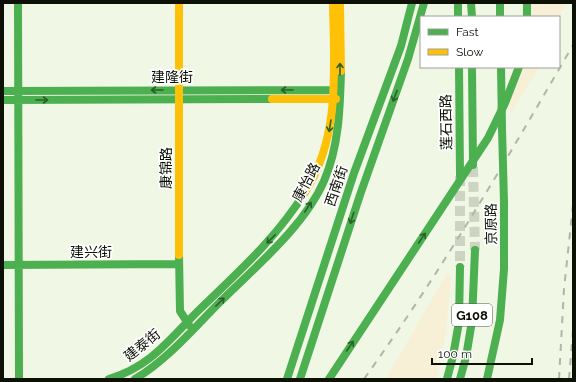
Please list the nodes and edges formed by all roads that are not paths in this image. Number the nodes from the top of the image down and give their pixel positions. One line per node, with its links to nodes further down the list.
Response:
1 (18, 3): 23 (main road)
2 (179, 3): 21 (main road, 康锦路)
3 (333, 3): 24 (main road, 康怡路)
4 (340, 3): 24 (main road, 康怡路, one-way to 4)
5 (412, 3): 39 (main road, 西南街)
6 (424, 3): 11 (main road, one-way to 11)
7 (458, 3): 12 (main road)
8 (471, 3): 13 (main road)
9 (500, 3): 14 (main road)
10 (528, 3): 15 (main road)
11 (420, 16)
12 (458, 16)
13 (472, 16)
14 (500, 16)
15 (527, 16)
16 (420, 17): 40 (main road, one-way to 40)
17 (459, 68): 29 (main road, 莲石西路)
18 (472, 68): 28 (main road, 莲石西路)
19 (501, 68): 44 (main road, 京原路, bridge)
20 (519, 68): 41 (main road, one-way to 20, bridge)
21 (179, 90): 23 (main road, 建隆街, one-way to 23); 24 (main road, 建隆街, one-way to 21); 25 (main road, 康锦路)
22 (3, 91): 23 (main road, 建隆街)
23 (18, 91): 27 (main road)
24 (336, 94): 25 (main road, 建隆街); 35 (main road, 康怡路)
25 (179, 99): 27 (main road, 建隆街, one-way to 25); 31 (main road, 康锦路)
26 (3, 100): 27 (main road, 建隆街)
27 (19, 100): 33 (main road)
28 (473, 168)
29 (460, 176)
30 (475, 250): 43 (main road, G108)
31 (179, 264): 33 (main road, 建兴街); 35 (main road, 康锦路)
32 (3, 265): 33 (main road, 建兴街)
33 (19, 265): 36 (main road)
34 (460, 267): 42 (main road, G108)
35 (189, 326): 37 (main road, 建泰街); 38 (main road, 建泰街)
36 (19, 379)
37 (109, 379)
38 (135, 379)
39 (287, 379)
40 (300, 379)
41 (329, 379)
42 (447, 379)
43 (460, 379)
44 (487, 379)

